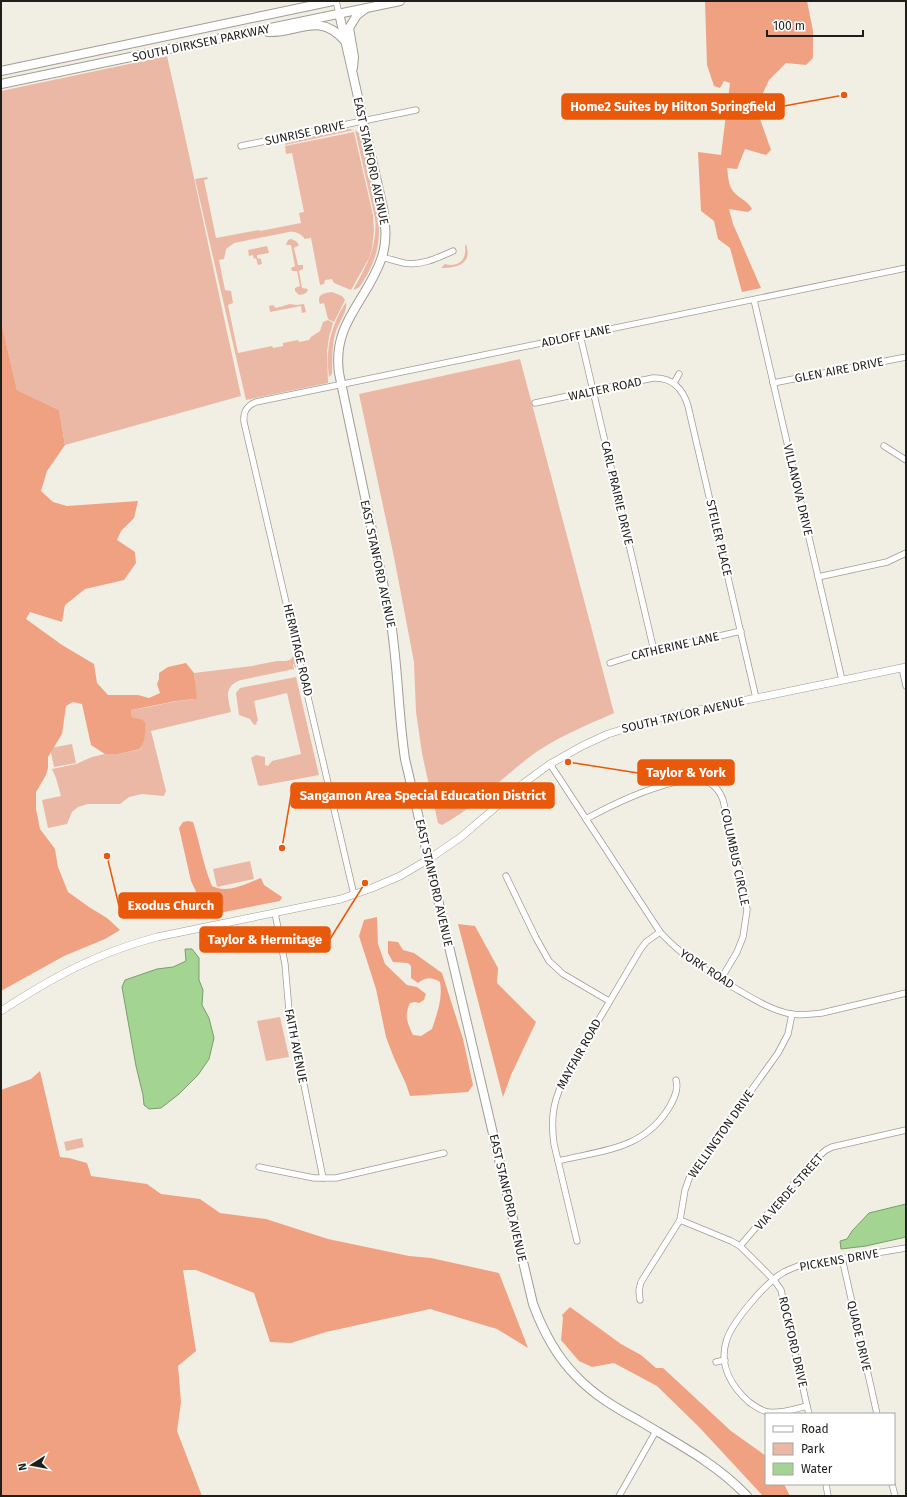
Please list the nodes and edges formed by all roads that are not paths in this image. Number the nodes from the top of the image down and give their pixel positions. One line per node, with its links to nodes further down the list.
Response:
1 (314, 1): 4 (main road)
2 (335, 1): 4 (main road, SOUTH DIRKSEN PARKWAY); 6 (street)
3 (400, 1): 5 (main road, SOUTH DIRKSEN PARKWAY)
4 (306, 6): 8 (main road, SOUTH DIRKSEN PARKWAY)
5 (367, 8): 6 (main road, SOUTH DIRKSEN PARKWAY); 12 (main road)
6 (339, 13): 7 (main road, SOUTH DIRKSEN PARKWAY); 9 (main road, EAST STANFORD AVENUE)
7 (255, 31): 9 (main road); 10 (main road, SOUTH DIRKSEN PARKWAY)
8 (186, 32): 10 (street); 11 (main road, SOUTH DIRKSEN PARKWAY)
9 (345, 41): 12 (main road, EAST STANFORD AVENUE)
10 (189, 45): 13 (main road, SOUTH DIRKSEN PARKWAY)
11 (1, 71)
12 (352, 73): 15 (main road, EAST STANFORD AVENUE)
13 (1, 84)
14 (416, 110): 15 (street, SUNRISE DRIVE)
15 (363, 121): 16 (street, SUNRISE DRIVE); 18 (main road, EAST STANFORD AVENUE)
16 (241, 146)
17 (453, 251): 18 (street)
18 (382, 257): 26 (main road, EAST STANFORD AVENUE)
19 (906, 268): 20 (street, ADLOFF LANE)
20 (754, 300): 21 (street, ADLOFF LANE); 25 (street, VILLANOVA DRIVE)
21 (580, 335): 26 (street, ADLOFF LANE); 27 (street, CARL PRAIRIE DRIVE)
22 (906, 357): 25 (street, GLEN AIRE DRIVE)
23 (679, 374): 24 (street)
24 (674, 383): 27 (street, WALTER ROAD); 34 (street, STEILER PLACE)
25 (773, 383): 33 (street, VILLANOVA DRIVE)
26 (341, 386): 29 (street, ADLOFF LANE); 43 (main road, EAST STANFORD AVENUE)
27 (593, 391): 28 (street, WALTER ROAD); 35 (street, CARL PRAIRIE DRIVE)
28 (536, 403)
29 (247, 407): 45 (street, HERMITAGE ROAD)
30 (884, 446): 31 (street)
31 (906, 460)
32 (906, 553): 33 (street)
33 (818, 577): 38 (street, VILLANOVA DRIVE)
34 (741, 630): 35 (street, CATHERINE LANE); 40 (street, STEILER PLACE)
35 (654, 651): 36 (street, CATHERINE LANE)
36 (610, 663)
37 (904, 667): 38 (street, SOUTH TAYLOR AVENUE); 39 (street)
38 (842, 680): 40 (street, SOUTH TAYLOR AVENUE)
39 (906, 686)
40 (756, 698): 41 (street, SOUTH TAYLOR AVENUE)
41 (550, 764): 42 (street, YORK ROAD); 43 (street, SOUTH TAYLOR AVENUE)
42 (586, 819): 47 (street, YORK ROAD); 48 (street, COLUMBUS CIRCLE)
43 (428, 860): 45 (street, SOUTH TAYLOR AVENUE); 71 (main road, EAST STANFORD AVENUE)
44 (506, 876): 50 (street)
45 (354, 895): 46 (street, SOUTH TAYLOR AVENUE)
46 (275, 913): 51 (street, SOUTH TAYLOR AVENUE); 58 (street, FAITH AVENUE)
47 (660, 932): 48 (street, YORK ROAD); 50 (street, MAYFAIR ROAD)
48 (721, 979): 52 (street, YORK ROAD)
49 (906, 993): 52 (street, YORK ROAD)
50 (609, 1001): 56 (street, MAYFAIR ROAD)
51 (1, 1011)
52 (792, 1014): 59 (street, WELLINGTON DRIVE)
53 (676, 1080): 56 (street)
54 (906, 1130): 61 (street, VIA VERDE STREET)
55 (444, 1153): 58 (street)
56 (558, 1161): 60 (street, MAYFAIR ROAD)
57 (259, 1167): 58 (street)
58 (323, 1178)
59 (680, 1220): 61 (street); 65 (street, WELLINGTON DRIVE)
60 (577, 1241)
61 (740, 1246): 64 (street, ROCKFORD DRIVE)
62 (906, 1248): 63 (street, PICKENS DRIVE)
63 (842, 1258): 64 (street, PICKENS DRIVE); 70 (street, QUADE DRIVE)
64 (774, 1280): 66 (street, PICKENS DRIVE); 68 (street, ROCKFORD DRIVE)
65 (640, 1300)
66 (725, 1360): 67 (street); 68 (street)
67 (716, 1362)
68 (807, 1406): 69 (street, ROCKFORD DRIVE)
69 (809, 1413)
70 (877, 1413)
71 (656, 1431): 74 (street); 75 (main road, EAST STANFORD AVENUE)
72 (826, 1485): 76 (street)
73 (892, 1485): 77 (street)
74 (619, 1496)
75 (747, 1496)
76 (828, 1496)
77 (895, 1496)

